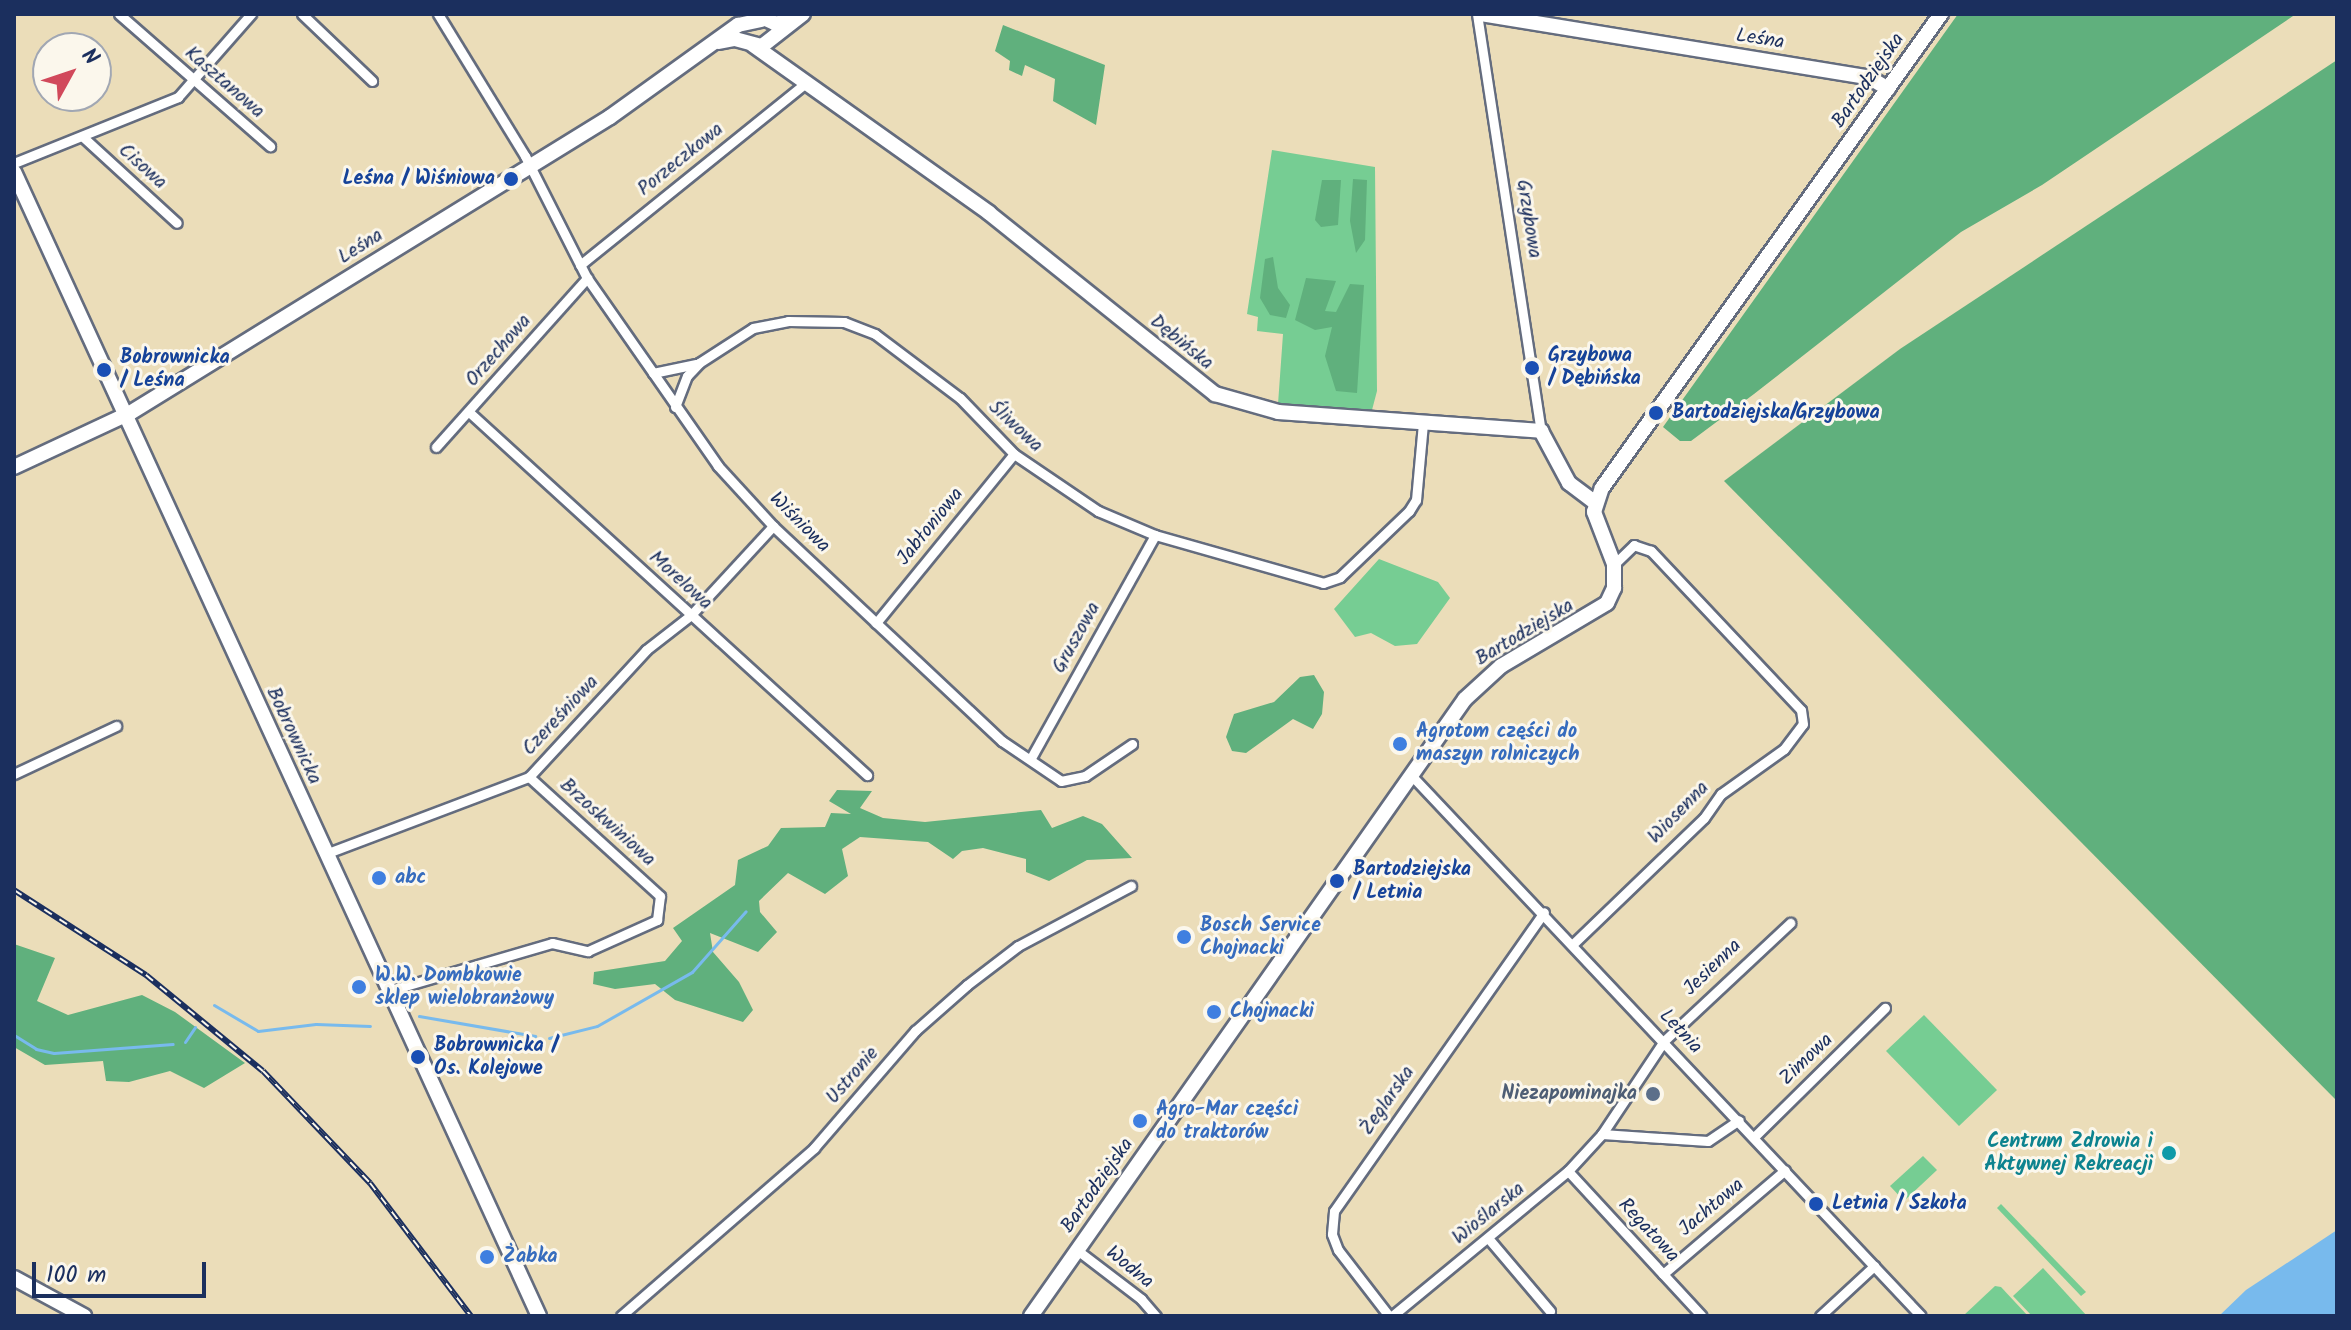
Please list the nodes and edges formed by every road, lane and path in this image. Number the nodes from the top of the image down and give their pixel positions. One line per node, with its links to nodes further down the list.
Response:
1 (119, 14): 12 (street, Kasztanowa)
2 (251, 14): 12 (street)
3 (302, 14): 11 (street)
4 (438, 14): 18 (street, Wiśniowa)
5 (802, 14): 8 (street, Leśna); 9 (street, Leśna)
6 (1479, 14): 14 (street, Leśna); 29 (street, Grzybowa)
7 (1941, 14): 14 (street, Bartodziejska)
8 (753, 26): 9 (street, Leśna); 10 (street, Dębińska); 18 (street, Leśna)
9 (771, 39): 10 (street, Dębińska)
10 (785, 69): 13 (street, Dębińska)
11 (372, 81)
12 (196, 82): 15 (street); 16 (street, Kasztanowa)
13 (804, 84): 21 (street, Porzeczkowa); 28 (street, Dębińska)
14 (1888, 89): 33 (street, Bartodziejska)
15 (83, 137): 17 (street); 20 (street, Cisowa)
16 (270, 146)
17 (14, 163)
18 (527, 169): 21 (street, Wiśniowa); 27 (street, Leśna)
19 (14, 172): 27 (street, Bobrownicka)
20 (177, 223)
21 (580, 265): 22 (street, Wiśniowa)
22 (587, 278): 24 (street, Wiśniowa); 26 (street, Orzechowa)
23 (699, 363): 24 (street, Śliwowa); 25 (street, Śliwowa); 31 (street, Śliwowa)
24 (653, 373): 25 (street, Wiśniowa)
25 (675, 407): 34 (street, Wiśniowa)
26 (469, 412): 30 (street, Orzechowa); 37 (street, Morelowa)
27 (125, 416): 32 (street, Leśna); 46 (street, Bobrownicka)
28 (1423, 423): 29 (street, Dębińska); 35 (street, Śliwowa)
29 (1541, 431): 33 (street)
30 (436, 447)
31 (1014, 454): 35 (street, Śliwowa); 38 (street, Jabłoniowa)
32 (14, 467)
33 (1596, 503): 36 (street)
34 (773, 526): 37 (street, Czereśniowa); 38 (street, Wiśniowa)
35 (1155, 535): 41 (street, Gruszowa)
36 (1614, 564): 44 (street, Bartodziejska); 50 (street, Wiosenna)
37 (691, 615): 43 (street, Morelowa); 45 (street, Czereśniowa)
38 (876, 623): 41 (street, Wiśniowa)
39 (116, 726): 42 (street)
40 (1132, 744): 41 (street, Wiśniowa)
41 (1031, 758)
42 (14, 774)
43 (867, 775)
44 (1411, 775): 48 (street, Letnia); 60 (street, Bartodziejska)
45 (529, 777): 46 (street, Czereśniowa); 51 (street, Brzoskwiniowa)
46 (325, 854): 51 (street, Bobrownicka)
47 (1131, 886): 67 (street, Ustronie)
48 (1544, 912): 50 (street, Letnia); 70 (street, Żeglarska)
49 (1790, 923): 53 (street, Jesienna)
50 (1574, 943): 53 (street, Letnia)
51 (388, 991): 66 (street, Bobrownicka)
52 (1885, 1008): 56 (street, Zimowa)
53 (1664, 1041): 54 (street, Letnia); 55 (street, Wioślarska)
54 (1739, 1120): 55 (street); 56 (street, Letnia)
55 (1602, 1134): 58 (street, Wioślarska)
56 (1754, 1137): 57 (street, Letnia)
57 (1785, 1170): 61 (street, Letnia); 62 (street, Jachtowa)
58 (1568, 1171): 59 (street, Wioślarska); 62 (street, Regatowa)
59 (1488, 1238): 64 (street); 70 (street, Wioślarska)
60 (1077, 1250): 68 (street, Bartodziejska); 69 (street, Wodna)
61 (1874, 1266): 72 (street); 73 (street, Letnia)
62 (1663, 1274): 71 (street, Regatowa)
63 (14, 1278): 65 (street)
64 (1550, 1311)
65 (84, 1316)
66 (539, 1316)
67 (621, 1316)
68 (1031, 1316)
69 (1156, 1316)
70 (1390, 1316)
71 (1702, 1316)
72 (1820, 1316)
73 (1921, 1316)

